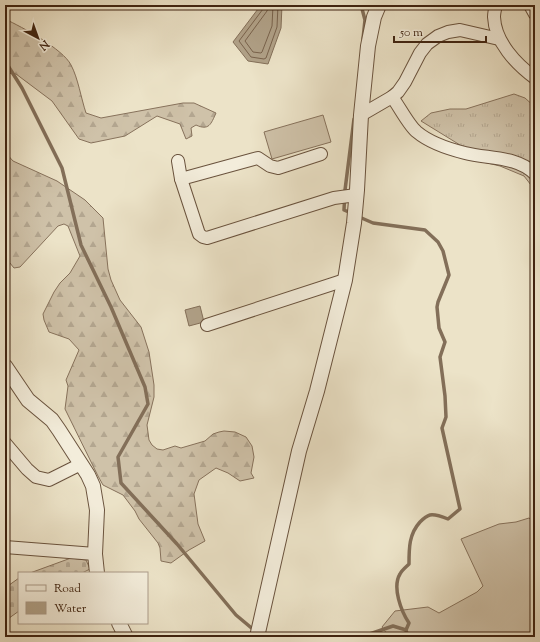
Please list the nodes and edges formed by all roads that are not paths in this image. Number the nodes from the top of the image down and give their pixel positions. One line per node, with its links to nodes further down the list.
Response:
1 (379, 5): 8 (street)
2 (496, 5): 5 (street)
3 (530, 5): 4 (street)
4 (535, 14)
5 (499, 39): 6 (street); 7 (street)
6 (535, 78)
7 (392, 97): 8 (street); 11 (street)
8 (361, 115): 13 (street)
9 (321, 154): 12 (street)
10 (178, 161): 12 (street)
11 (535, 174)
12 (182, 179): 13 (street)
13 (353, 206): 14 (street)
14 (344, 280): 15 (street); 24 (street)
15 (207, 325)
16 (5, 366): 18 (street)
17 (5, 443): 18 (street)
18 (81, 464): 20 (street)
19 (5, 547): 20 (street)
20 (96, 554): 21 (street)
21 (97, 572)
22 (120, 624): 23 (street)
23 (126, 637)
24 (257, 637)

